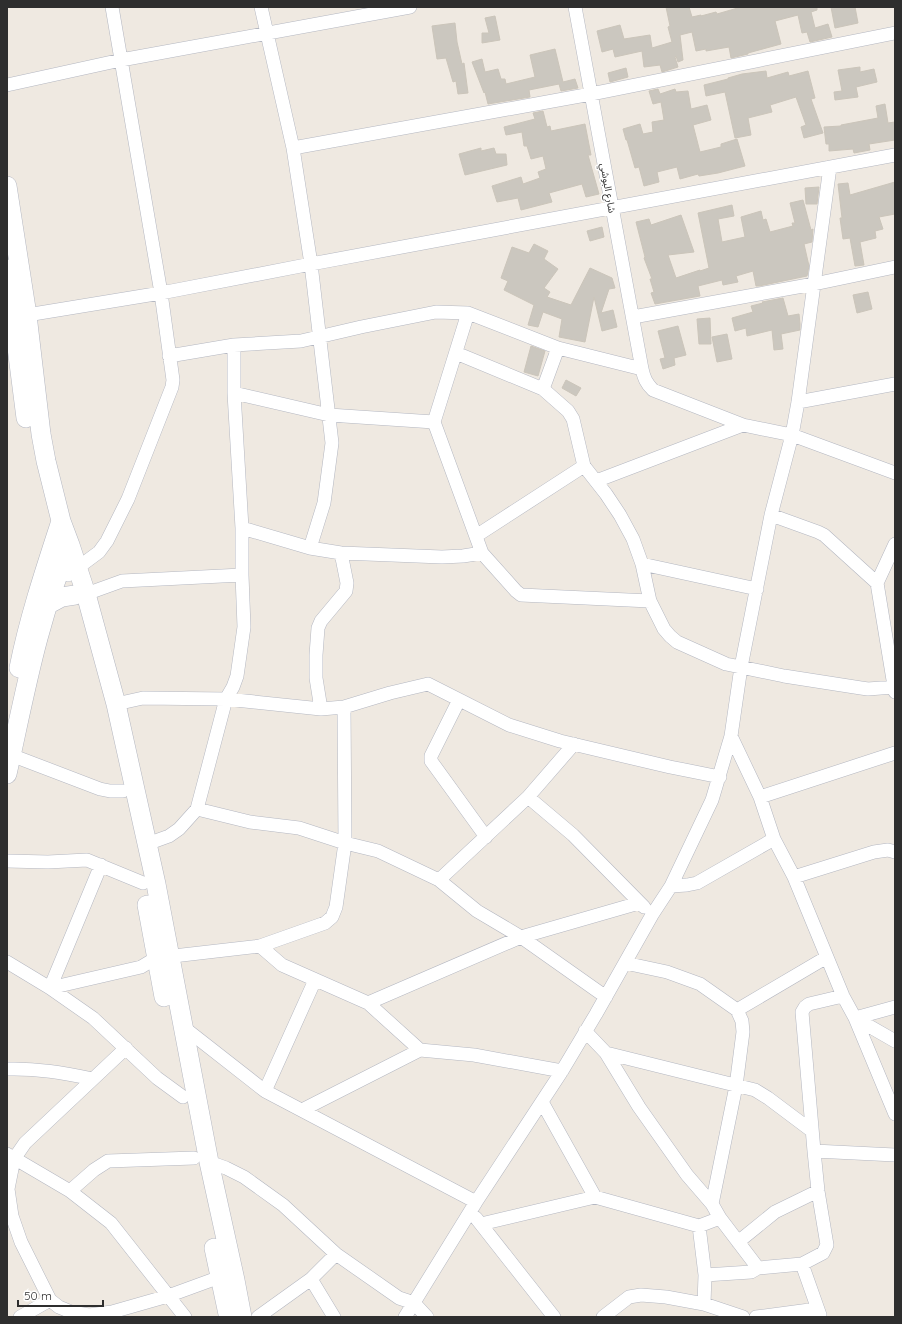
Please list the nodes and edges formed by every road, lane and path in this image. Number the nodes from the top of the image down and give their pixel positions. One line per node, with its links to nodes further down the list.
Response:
1 (112, 7): 7 (street)
2 (261, 7): 6 (street)
3 (410, 7): 6 (street)
4 (575, 7): 9 (street, شارع البوشي)
5 (895, 33): 9 (street)
6 (266, 34): 7 (street); 10 (street)
7 (122, 60): 8 (street); 19 (street)
8 (7, 85)
9 (591, 94): 10 (street); 14 (street, شارع البوشي)
10 (293, 148): 15 (street)
11 (895, 154): 12 (street)
12 (830, 167): 14 (street); 18 (street)
13 (7, 186): 21 (main road)
14 (611, 207): 15 (street); 22 (street, شارع البوشي)
15 (311, 264): 19 (street); 23 (street)
16 (895, 268): 18 (street)
17 (7, 269): 47 (main road)
18 (814, 284): 22 (street); 32 (street)
19 (160, 293): 21 (street); 27 (street)
20 (468, 313): 23 (street); 25 (street); 26 (street)
21 (27, 315): 47 (main road)
22 (633, 317): 28 (street, شارع البوشي)
23 (320, 338): 24 (street); 33 (street)
24 (234, 345): 27 (street); 31 (street)
25 (558, 348): 28 (street); 30 (street)
26 (456, 353): 30 (street); 34 (street)
27 (169, 356): 47 (street)
28 (642, 368): 35 (street, شارع البوشي)
29 (895, 384): 32 (street)
30 (543, 389): 37 (street)
31 (234, 394): 33 (street); 41 (street)
32 (798, 402): 36 (street)
33 (329, 415): 34 (street); 44 (street)
34 (434, 422): 42 (street)
35 (743, 425): 36 (street, شارع البوشي); 39 (street)
36 (792, 435): 38 (street, شارع البوشي); 40 (street)
37 (584, 466): 39 (street); 42 (street)
38 (895, 473)
39 (596, 481): 48 (street)
40 (771, 515): 51 (street); 52 (street)
41 (242, 528): 44 (street); 50 (street)
42 (476, 536): 46 (street)
43 (895, 544): 49 (street)
44 (310, 548): 45 (street)
45 (341, 553): 46 (street); 62 (street)
46 (482, 553): 54 (street)
47 (67, 557): 53 (main road); 55 (main road); 63 (main road)
48 (642, 564): 52 (street); 54 (street)
49 (890, 569): 51 (street)
50 (242, 575): 53 (street); 58 (street)
51 (877, 583): 57 (street)
52 (757, 589): 56 (street)
53 (81, 594): 55 (main road); 60 (main road); 70 (main road)
54 (650, 601): 56 (street)
55 (49, 604): 67 (main road)
56 (741, 667): 57 (street); 64 (street)
57 (895, 690)
58 (226, 699): 60 (street); 62 (street); 73 (street)
59 (459, 700): 61 (street); 65 (street); 74 (street)
60 (116, 704): 77 (main road)
61 (344, 707): 62 (street); 76 (street)
62 (321, 709)
63 (7, 722)
64 (731, 736): 69 (street); 72 (street)
65 (574, 744): 69 (street); 71 (street)
66 (895, 753): 72 (street)
67 (11, 755): 68 (main road); 70 (street)
68 (7, 774)
69 (720, 777): 84 (street)
70 (123, 791): 83 (main road)
71 (528, 797): 74 (street); 85 (street)
72 (760, 797): 75 (street)
73 (197, 809): 76 (street); 77 (street)
74 (486, 837): 82 (street)
75 (774, 840): 81 (street); 84 (street)
76 (345, 843): 82 (street); 88 (street)
77 (148, 844): 89 (main road)
78 (895, 852): 81 (street)
79 (7, 861): 80 (street)
80 (101, 865): 83 (street); 94 (street)
81 (794, 877): 90 (street)
82 (439, 880): 87 (street)
83 (143, 883): 89 (main road)
84 (671, 886): 86 (street)
85 (639, 903): 86 (street); 87 (street)
86 (652, 915): 92 (street)
87 (521, 937): 96 (street); 97 (street)
88 (260, 946): 89 (street); 93 (street)
89 (163, 957): 94 (street); 101 (main road); 112 (main road)
90 (827, 957): 95 (street); 99 (street)
91 (7, 962): 94 (street)
92 (625, 963): 96 (street); 99 (street)
93 (315, 980): 97 (street); 111 (street)
94 (50, 988): 104 (street)
95 (843, 996): 100 (street); 116 (street)
96 (606, 997): 102 (street)
97 (368, 1003): 105 (street)
98 (895, 1007): 100 (street)
99 (737, 1010): 110 (street)
100 (855, 1018): 103 (street); 115 (street)
101 (182, 1026): 111 (street); 120 (main road)
102 (586, 1031): 106 (street); 108 (street)
103 (895, 1041)
104 (126, 1048): 109 (street); 112 (street)
105 (420, 1050): 108 (street); 114 (street)
106 (606, 1053): 110 (street); 124 (street)
107 (7, 1069): 109 (street)
108 (562, 1071): 113 (street)
109 (93, 1079): 119 (street)
110 (736, 1086): 116 (street); 124 (street)
111 (265, 1090): 114 (street)
112 (183, 1097): 120 (main road)
113 (542, 1102): 123 (street); 125 (street)
114 (302, 1110): 125 (street)
115 (895, 1114)
116 (812, 1131): 117 (street)
117 (814, 1151): 118 (street); 122 (street)
118 (895, 1155)
119 (10, 1156): 121 (street); 137 (street)
120 (201, 1160): 121 (street); 130 (street); 134 (main road); 145 (main road)
121 (70, 1191): 136 (street)
122 (818, 1191): 129 (street); 131 (street)
123 (595, 1197): 127 (street); 128 (street)
124 (712, 1204): 126 (street)
125 (474, 1207): 127 (street); 138 (street)
126 (720, 1218): 128 (street); 129 (street)
127 (481, 1224): 150 (street)
128 (699, 1226): 133 (street)
129 (738, 1242): 132 (street)
130 (336, 1254): 135 (street); 138 (street)
131 (802, 1264): 132 (street); 140 (street)
132 (758, 1268): 133 (street)
133 (705, 1276): 139 (street)
134 (220, 1277): 136 (street); 144 (main road)
135 (311, 1279): 146 (street); 147 (street)
136 (168, 1296): 141 (street); 143 (street)
137 (50, 1300): 141 (street); 142 (street)
138 (414, 1303): 148 (street); 149 (street)
139 (704, 1304): 151 (street); 152 (street)
140 (819, 1313): 153 (street)
141 (89, 1316)
142 (20, 1317)
143 (185, 1317)
144 (229, 1317)
145 (242, 1317)
146 (258, 1317)
147 (334, 1317)
148 (405, 1317)
149 (427, 1317)
150 (554, 1317)
151 (603, 1317)
152 (743, 1317)
153 (756, 1317)

